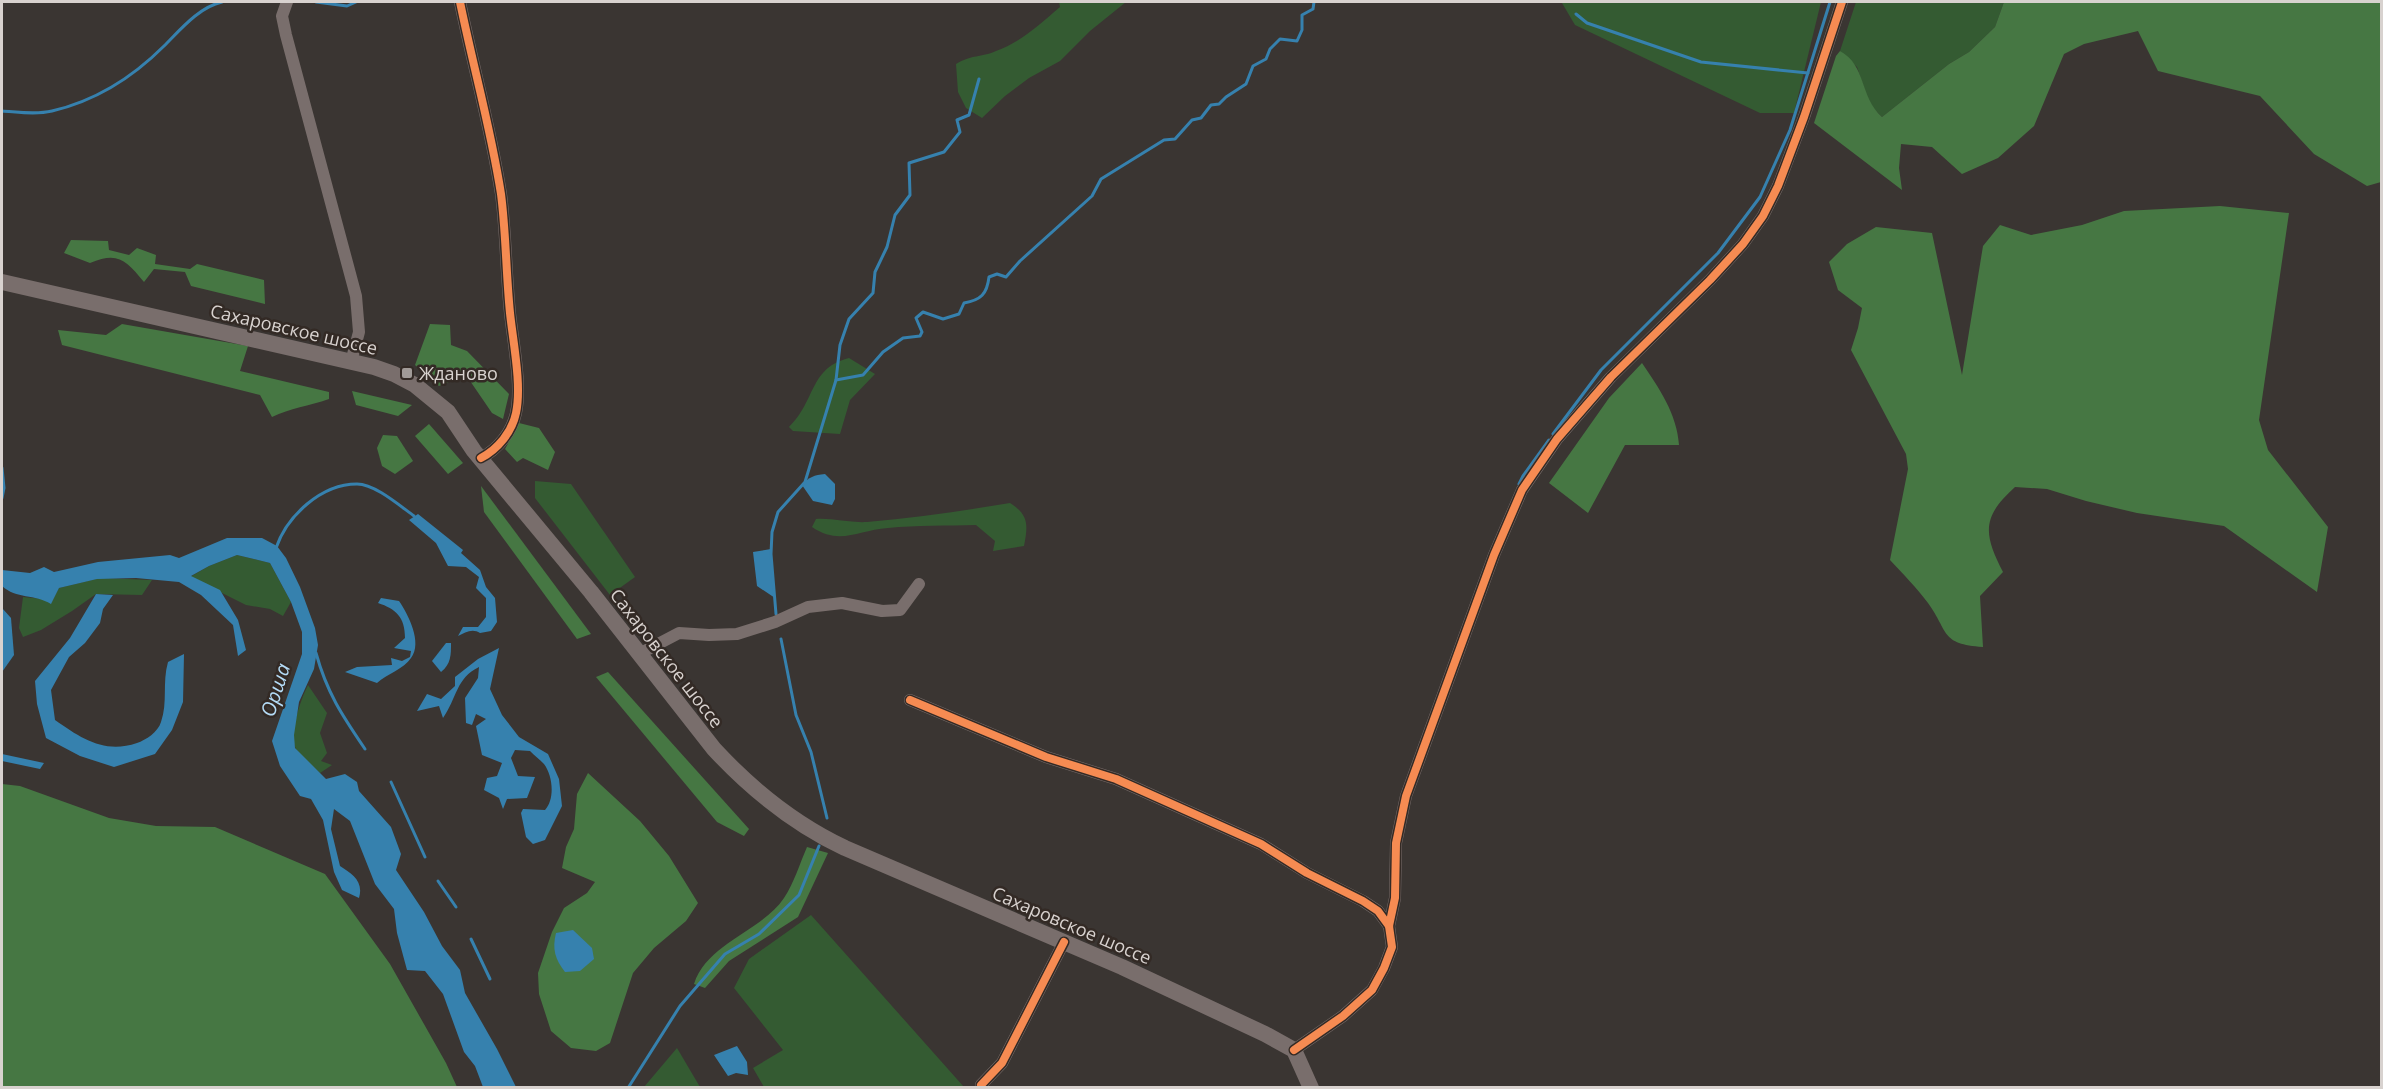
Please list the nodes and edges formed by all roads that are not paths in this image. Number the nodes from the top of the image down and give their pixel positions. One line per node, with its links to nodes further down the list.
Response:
1 (287, 2): 5 (street)
2 (460, 2): 6 (street)
3 (1842, 2): 10 (street)
4 (2, 282): 5 (main road, Сахаровское шоссе)
5 (351, 362): 6 (main road, Сахаровское шоссе)
6 (481, 458): 8 (main road, Сахаровское шоссе)
7 (919, 584): 8 (street)
8 (639, 654): 11 (main road, Сахаровское шоссе)
9 (910, 700): 10 (street)
10 (1389, 926): 12 (street)
11 (1064, 942): 12 (main road, Сахаровское шоссе); 13 (street)
12 (1294, 1050): 14 (main road)
13 (981, 1085)
14 (1311, 1088)

